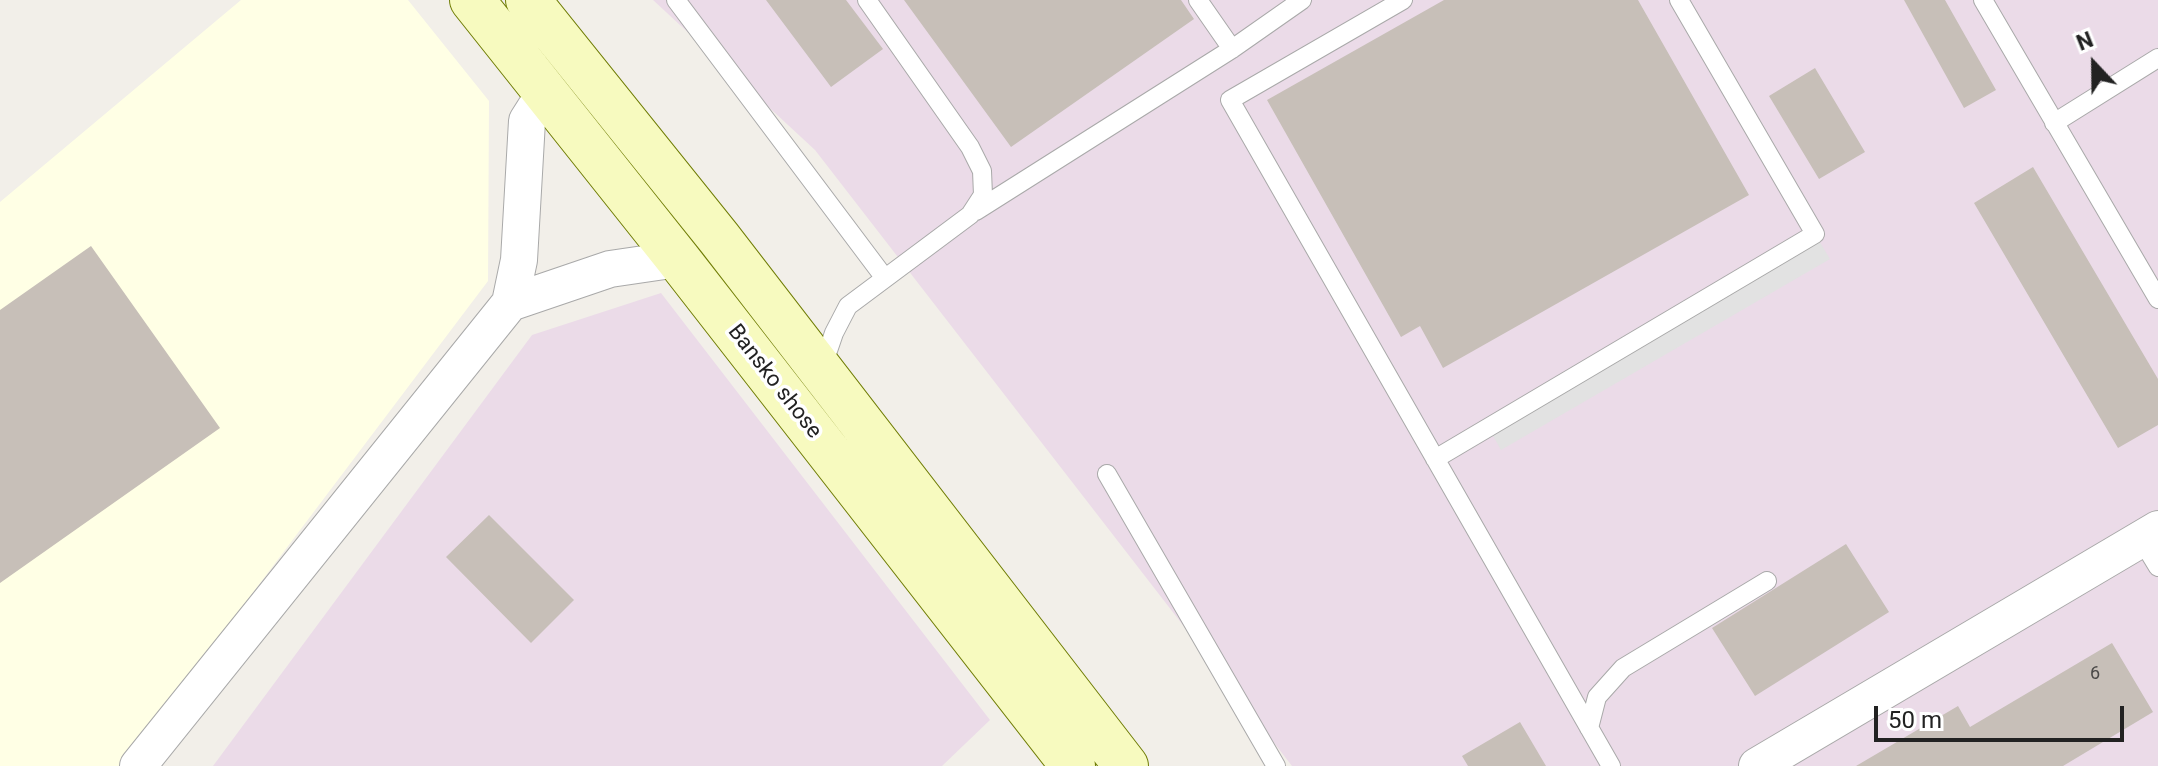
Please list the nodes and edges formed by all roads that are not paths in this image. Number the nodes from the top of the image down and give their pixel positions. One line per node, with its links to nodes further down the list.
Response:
1 (472, 0): 12 (main road, Bansko shose)
2 (528, 0): 15 (main road, Bansko shose)
3 (676, 0): 17 (lane)
4 (867, 0): 14 (lane)
5 (1198, 0): 10 (lane)
6 (1302, 0): 10 (lane)
7 (1403, 0): 21 (lane)
8 (1679, 0): 21 (lane)
9 (1983, 0): 13 (lane)
10 (1232, 49): 14 (lane)
11 (2158, 58): 13 (lane)
12 (546, 91): 15 (main road); 16 (main road, Bansko shose); 19 (street)
13 (2054, 123): 18 (lane)
14 (970, 215): 17 (lane)
15 (719, 238): 20 (main road, Bansko shose)
16 (678, 259): 19 (street); 27 (main road, Bansko shose)
17 (884, 277): 20 (lane)
18 (2158, 299)
19 (510, 303): 26 (street)
20 (821, 370): 28 (main road, Bansko shose)
21 (1435, 459): 25 (lane)
22 (1107, 474): 29 (lane)
23 (2152, 545): 31 (street)
24 (1767, 581): 25 (lane)
25 (1589, 728): 30 (lane)
26 (138, 766)
27 (1073, 766)
28 (1126, 766)
29 (1276, 766)
30 (1611, 766)
31 (1757, 766)

